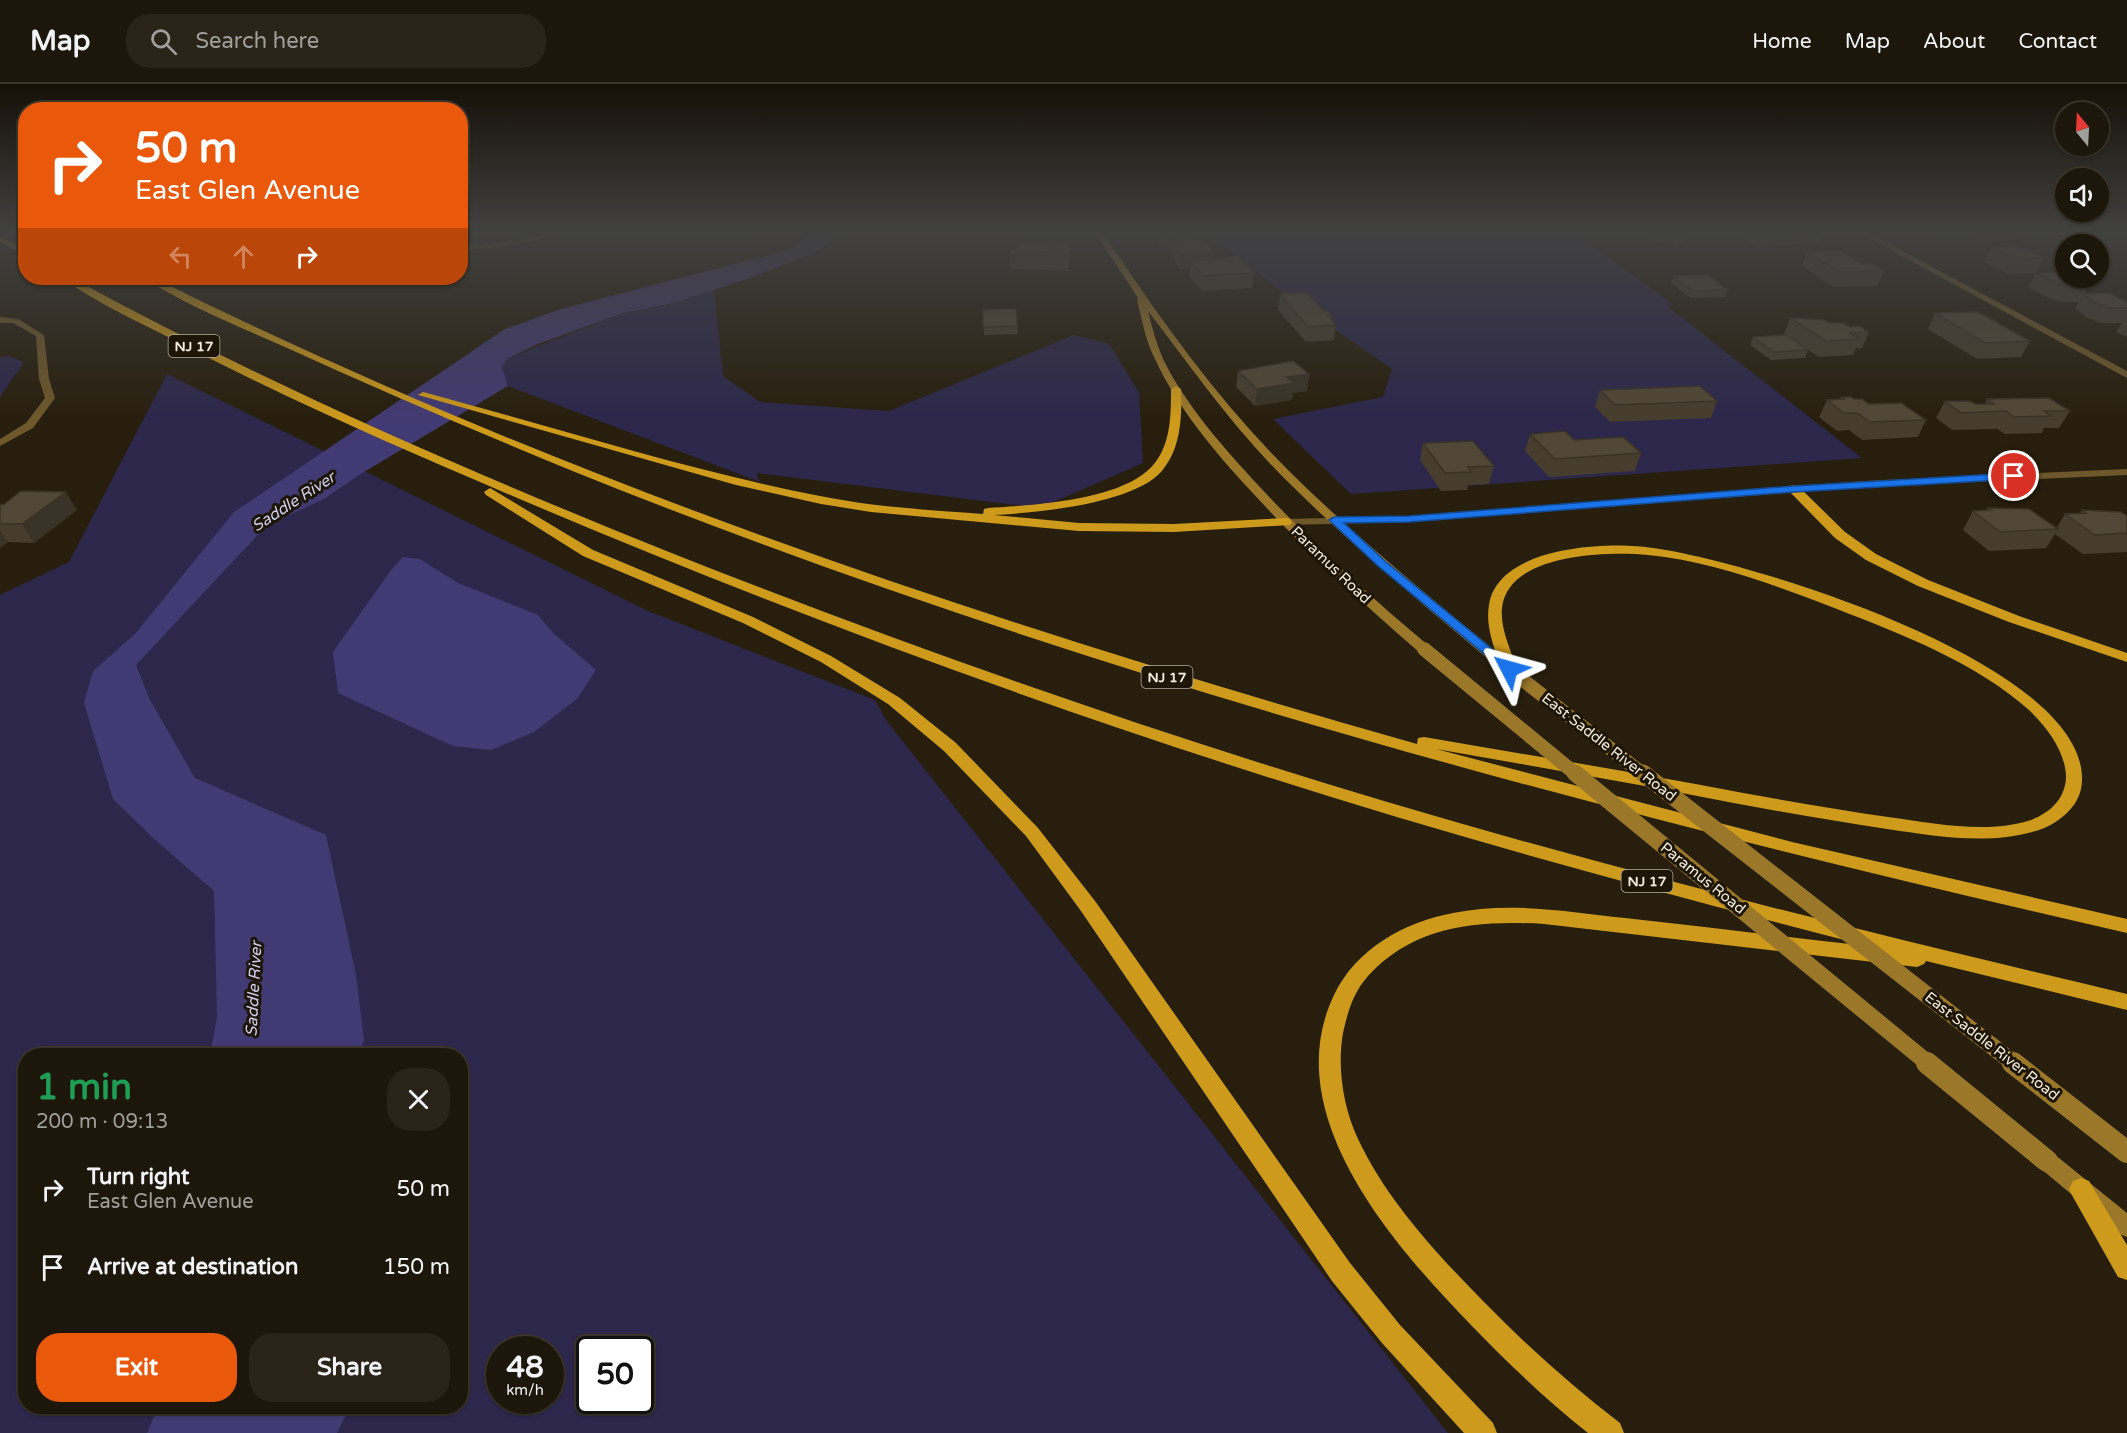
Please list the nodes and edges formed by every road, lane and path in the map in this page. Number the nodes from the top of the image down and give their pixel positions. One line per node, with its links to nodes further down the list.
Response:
1 (95, 294): 11 (highway, NJ 17)
2 (182, 294): 8 (highway, NJ 17)
3 (1139, 294): 9 (main road, East Saddle River Road)
4 (1140, 294): 15 (main road, East Saddle River Road)
5 (1976, 294): 7 (street)
6 (0, 320): 10 (street)
7 (2127, 375)
8 (367, 380): 14 (highway); 19 (highway, NJ 17)
9 (1176, 389): 14 (highway); 16 (main road, East Saddle River Road)
10 (0, 443)
11 (454, 469): 21 (highway, NJ 17); 27 (highway)
12 (2127, 472): 13 (street)
13 (1794, 489): 15 (street); 17 (highway)
14 (909, 513): 16 (highway)
15 (1334, 520): 16 (street); 18 (main road, East Saddle River Road)
16 (1286, 522): 24 (main road, Paramus Road, bridge)
17 (2127, 658)
18 (1509, 669): 19 (highway); 23 (main road, East Saddle River Road, bridge)
19 (1331, 726): 20 (highway, NJ 17)
20 (2127, 926)
21 (1978, 966): 22 (highway, NJ 17); 28 (highway)
22 (2127, 1002)
23 (2127, 1152)
24 (2081, 1189): 25 (main road, Paramus Road); 26 (highway)
25 (2127, 1227)
26 (2127, 1268)
27 (1483, 1433)
28 (1610, 1433)

